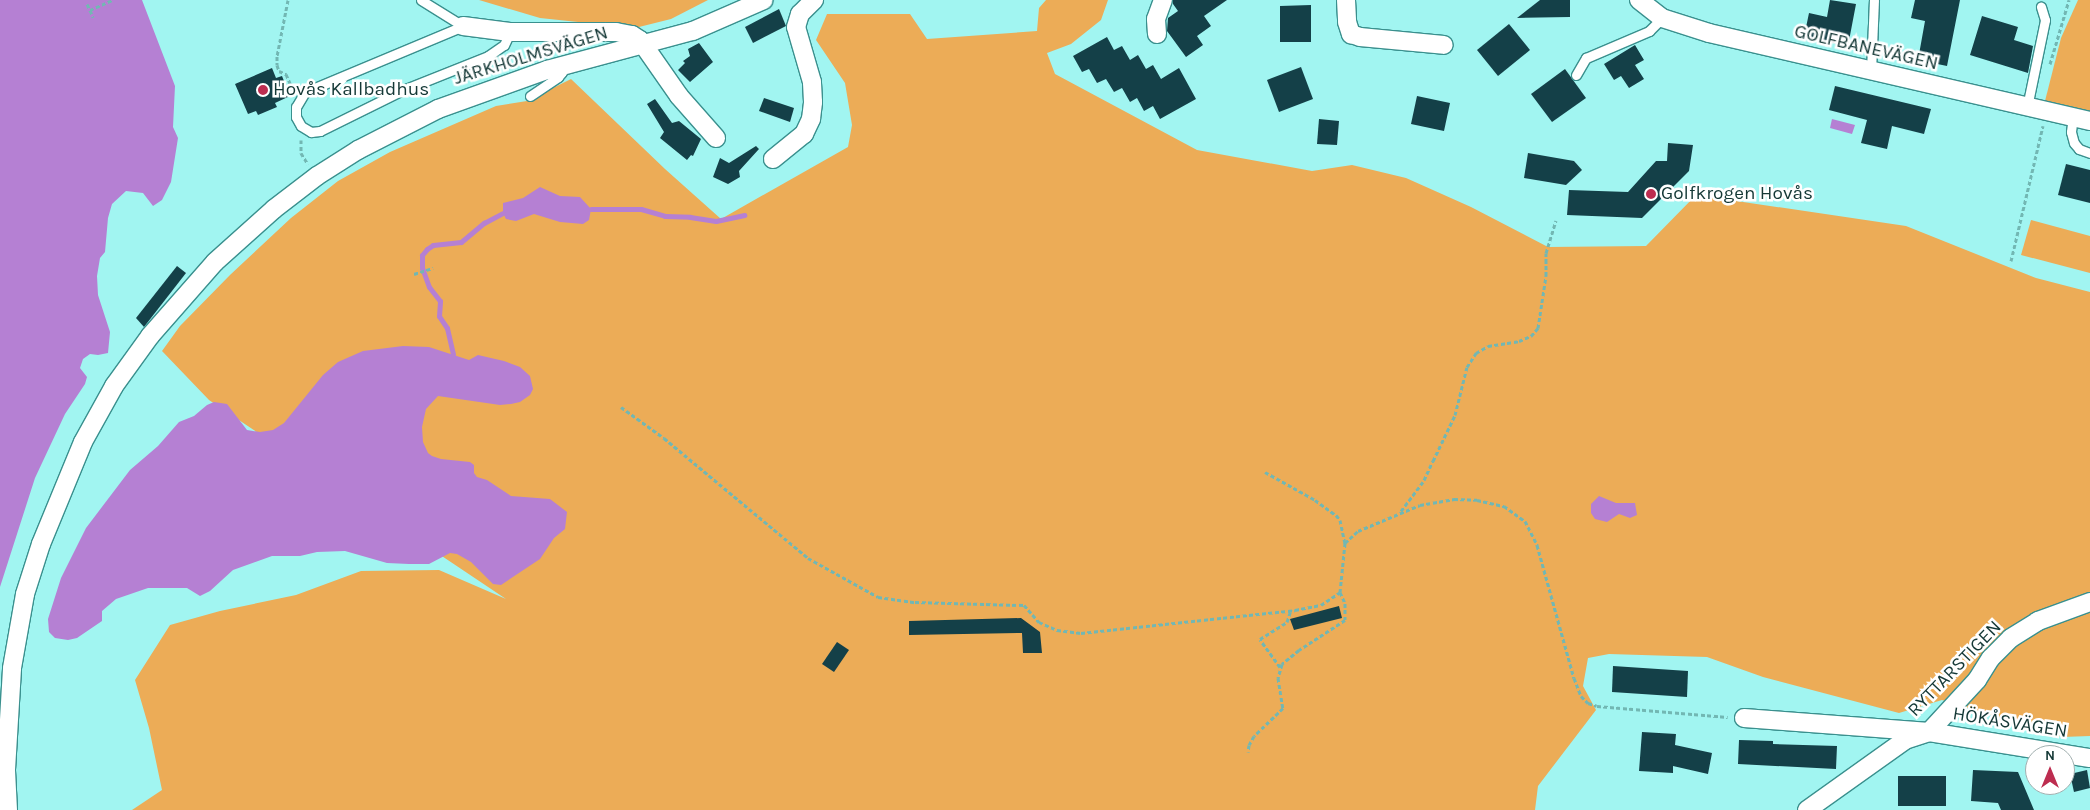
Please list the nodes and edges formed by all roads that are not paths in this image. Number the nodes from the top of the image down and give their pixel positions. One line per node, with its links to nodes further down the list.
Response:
1 (421, 0): 10 (lane)
2 (764, 0): 13 (street, JÄRKHOLMSVÄGEN)
3 (814, 0): 23 (street)
4 (1163, 0): 12 (street)
5 (1346, 0): 14 (street)
6 (1638, 0): 9 (street, GOLFBANEVÄGEN)
7 (1874, 0): 16 (lane)
8 (2041, 7): 19 (lane)
9 (1662, 18): 16 (street, GOLFBANEVÄGEN); 17 (lane)
10 (463, 26): 11 (street); 11 (lane)
11 (510, 32): 13 (street)
12 (1156, 34)
13 (644, 44): 15 (street, JÄRKHOLMSVÄGEN); 21 (street)
14 (1444, 45)
15 (561, 67): 18 (lane); 28 (street, JÄRKHOLMSVÄGEN)
16 (1871, 71): 19 (street, GOLFBANEVÄGEN)
17 (1576, 75)
18 (530, 96)
19 (2027, 107): 20 (street, GOLFBANEVÄGEN)
20 (2082, 119): 22 (lane)
21 (716, 138)
22 (2090, 153)
23 (773, 159)
24 (2090, 602): 26 (street, RYTTARSTIGEN)
25 (1744, 718): 26 (street, HÖKÅSVÄGEN)
26 (1929, 732): 27 (street, HÖKÅSVÄGEN); 29 (street, RYTTARSTIGEN)
27 (2090, 758)
28 (8, 810)
29 (1807, 810)

